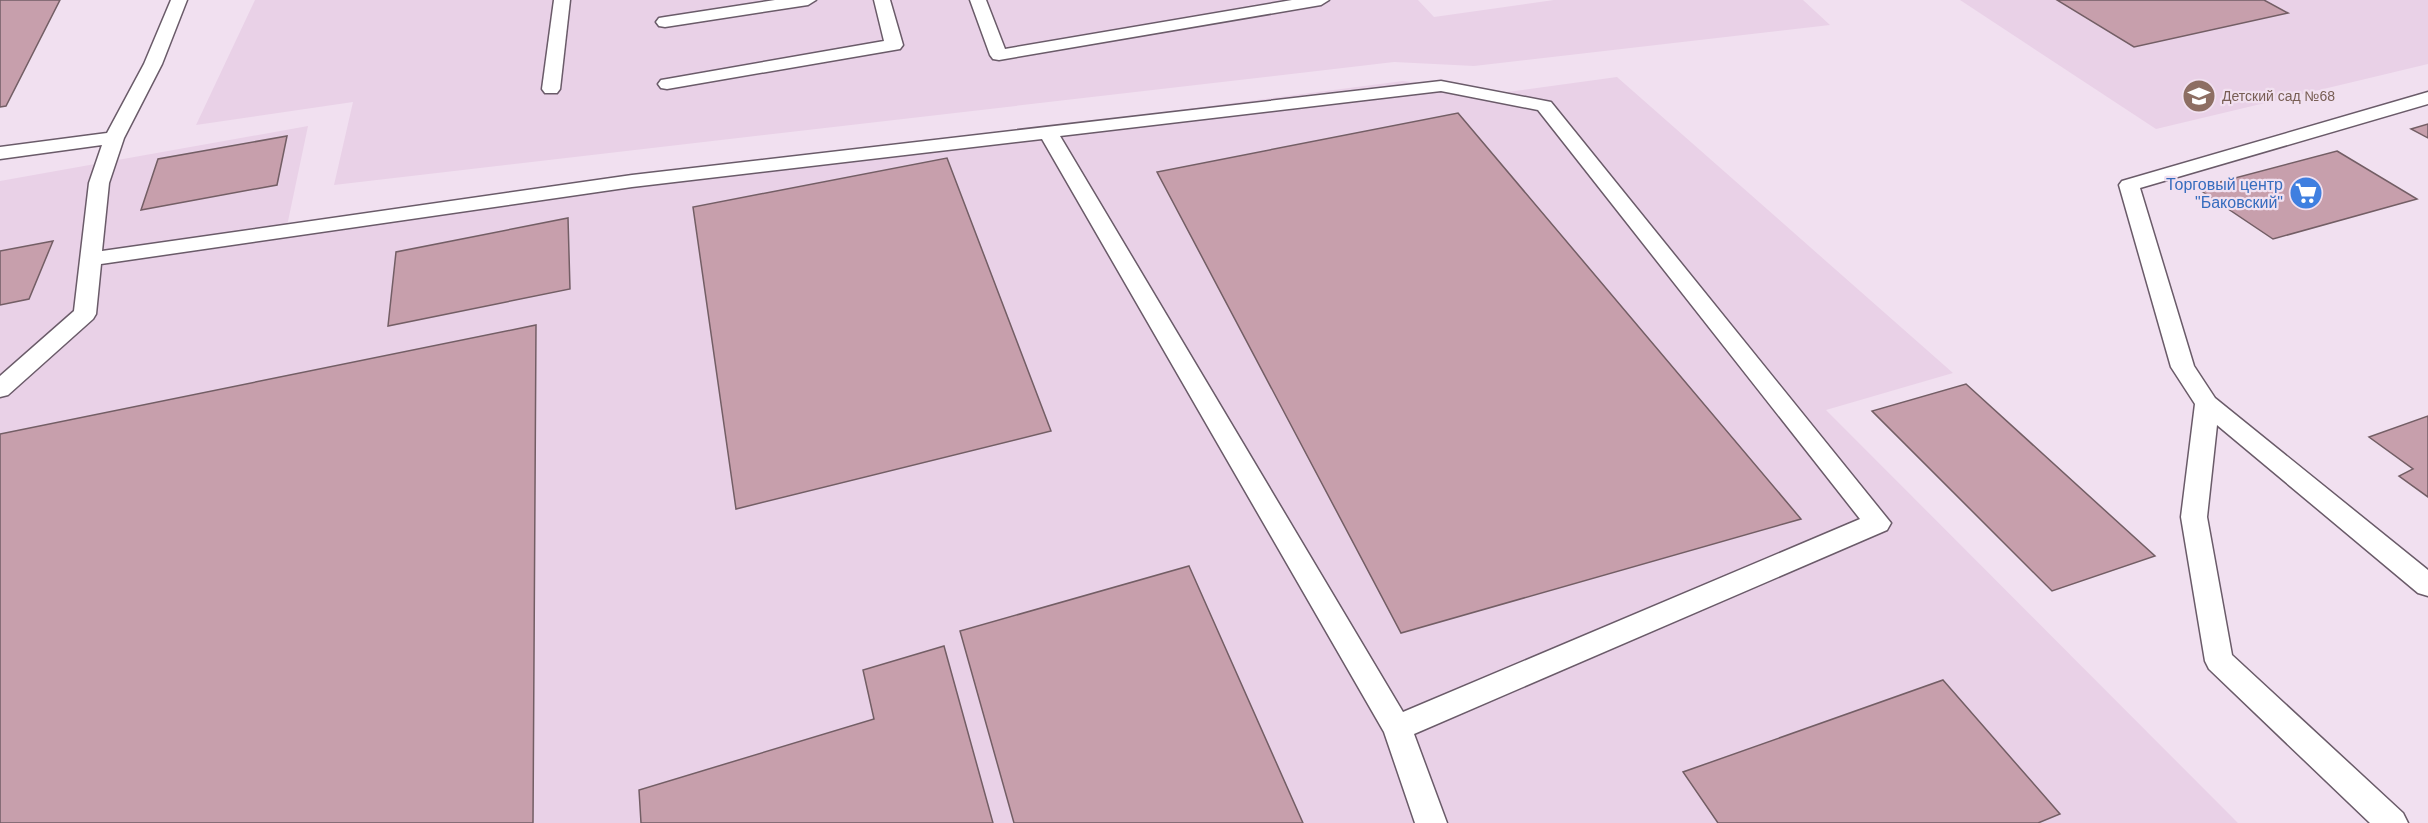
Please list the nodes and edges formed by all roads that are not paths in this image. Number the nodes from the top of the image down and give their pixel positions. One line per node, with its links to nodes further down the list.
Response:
1 (179, 0): 12 (lane)
2 (562, 0): 9 (lane)
3 (808, 0): 7 (lane)
4 (882, 0): 8 (lane)
5 (978, 0): 6 (lane)
6 (1321, 0)
7 (665, 22)
8 (667, 84)
9 (551, 89)
10 (2428, 98): 16 (lane)
11 (1048, 132): 14 (lane); 18 (lane); 18 (lane)
12 (114, 138): 13 (lane); 14 (lane)
13 (0, 153)
14 (91, 259): 15 (lane)
15 (0, 388)
16 (2207, 404): 17 (lane); 20 (lane)
17 (2428, 585)
18 (1397, 728): 19 (lane)
19 (1431, 823)
20 (2392, 823)

